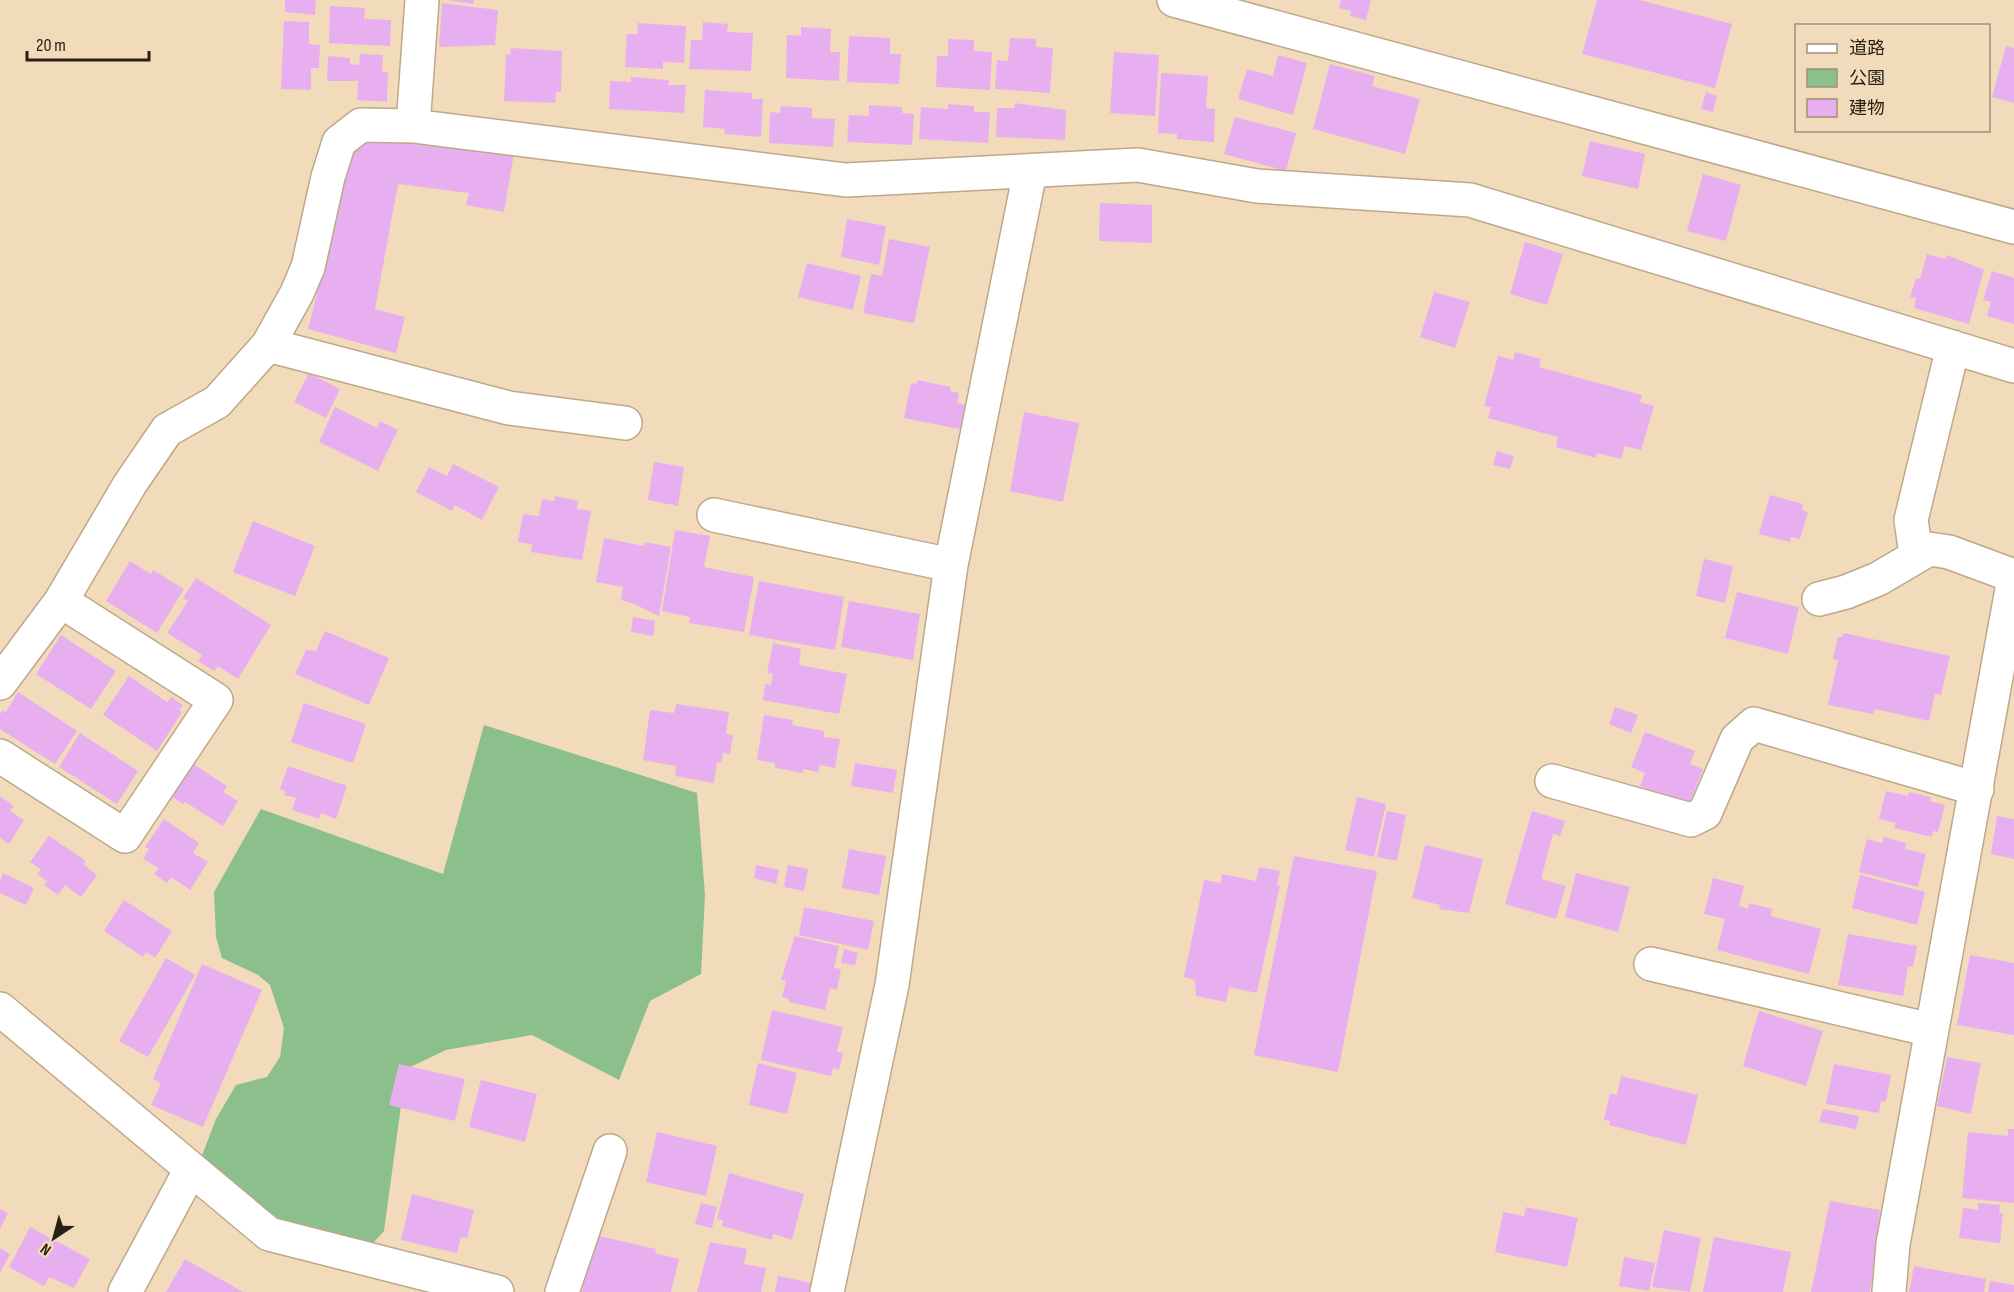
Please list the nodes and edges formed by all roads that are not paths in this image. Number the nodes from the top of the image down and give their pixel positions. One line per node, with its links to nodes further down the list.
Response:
1 (422, 0): 3 (street)
2 (1174, 0): 5 (street)
3 (413, 126): 4 (street); 6 (street)
4 (1030, 172): 7 (street); 12 (street)
5 (2014, 227)
6 (268, 345): 9 (street); 15 (street)
7 (1953, 347): 8 (street); 11 (street)
8 (2014, 366)
9 (625, 423)
10 (714, 515): 12 (street)
11 (1916, 554): 13 (street); 14 (street)
12 (951, 565): 29 (street)
13 (2014, 577): 16 (street)
14 (1819, 599)
15 (61, 601): 17 (street); 18 (street)
16 (2010, 623): 20 (street)
17 (0, 683)
18 (0, 756)
19 (1552, 781): 20 (street)
20 (1977, 789): 23 (street)
21 (1651, 964): 23 (street)
22 (0, 1009): 25 (street)
23 (1931, 1030): 30 (street)
24 (610, 1151): 28 (street)
25 (191, 1169): 26 (street); 27 (street)
26 (125, 1292)
27 (497, 1292)
28 (562, 1292)
29 (827, 1292)
30 (1889, 1292)

